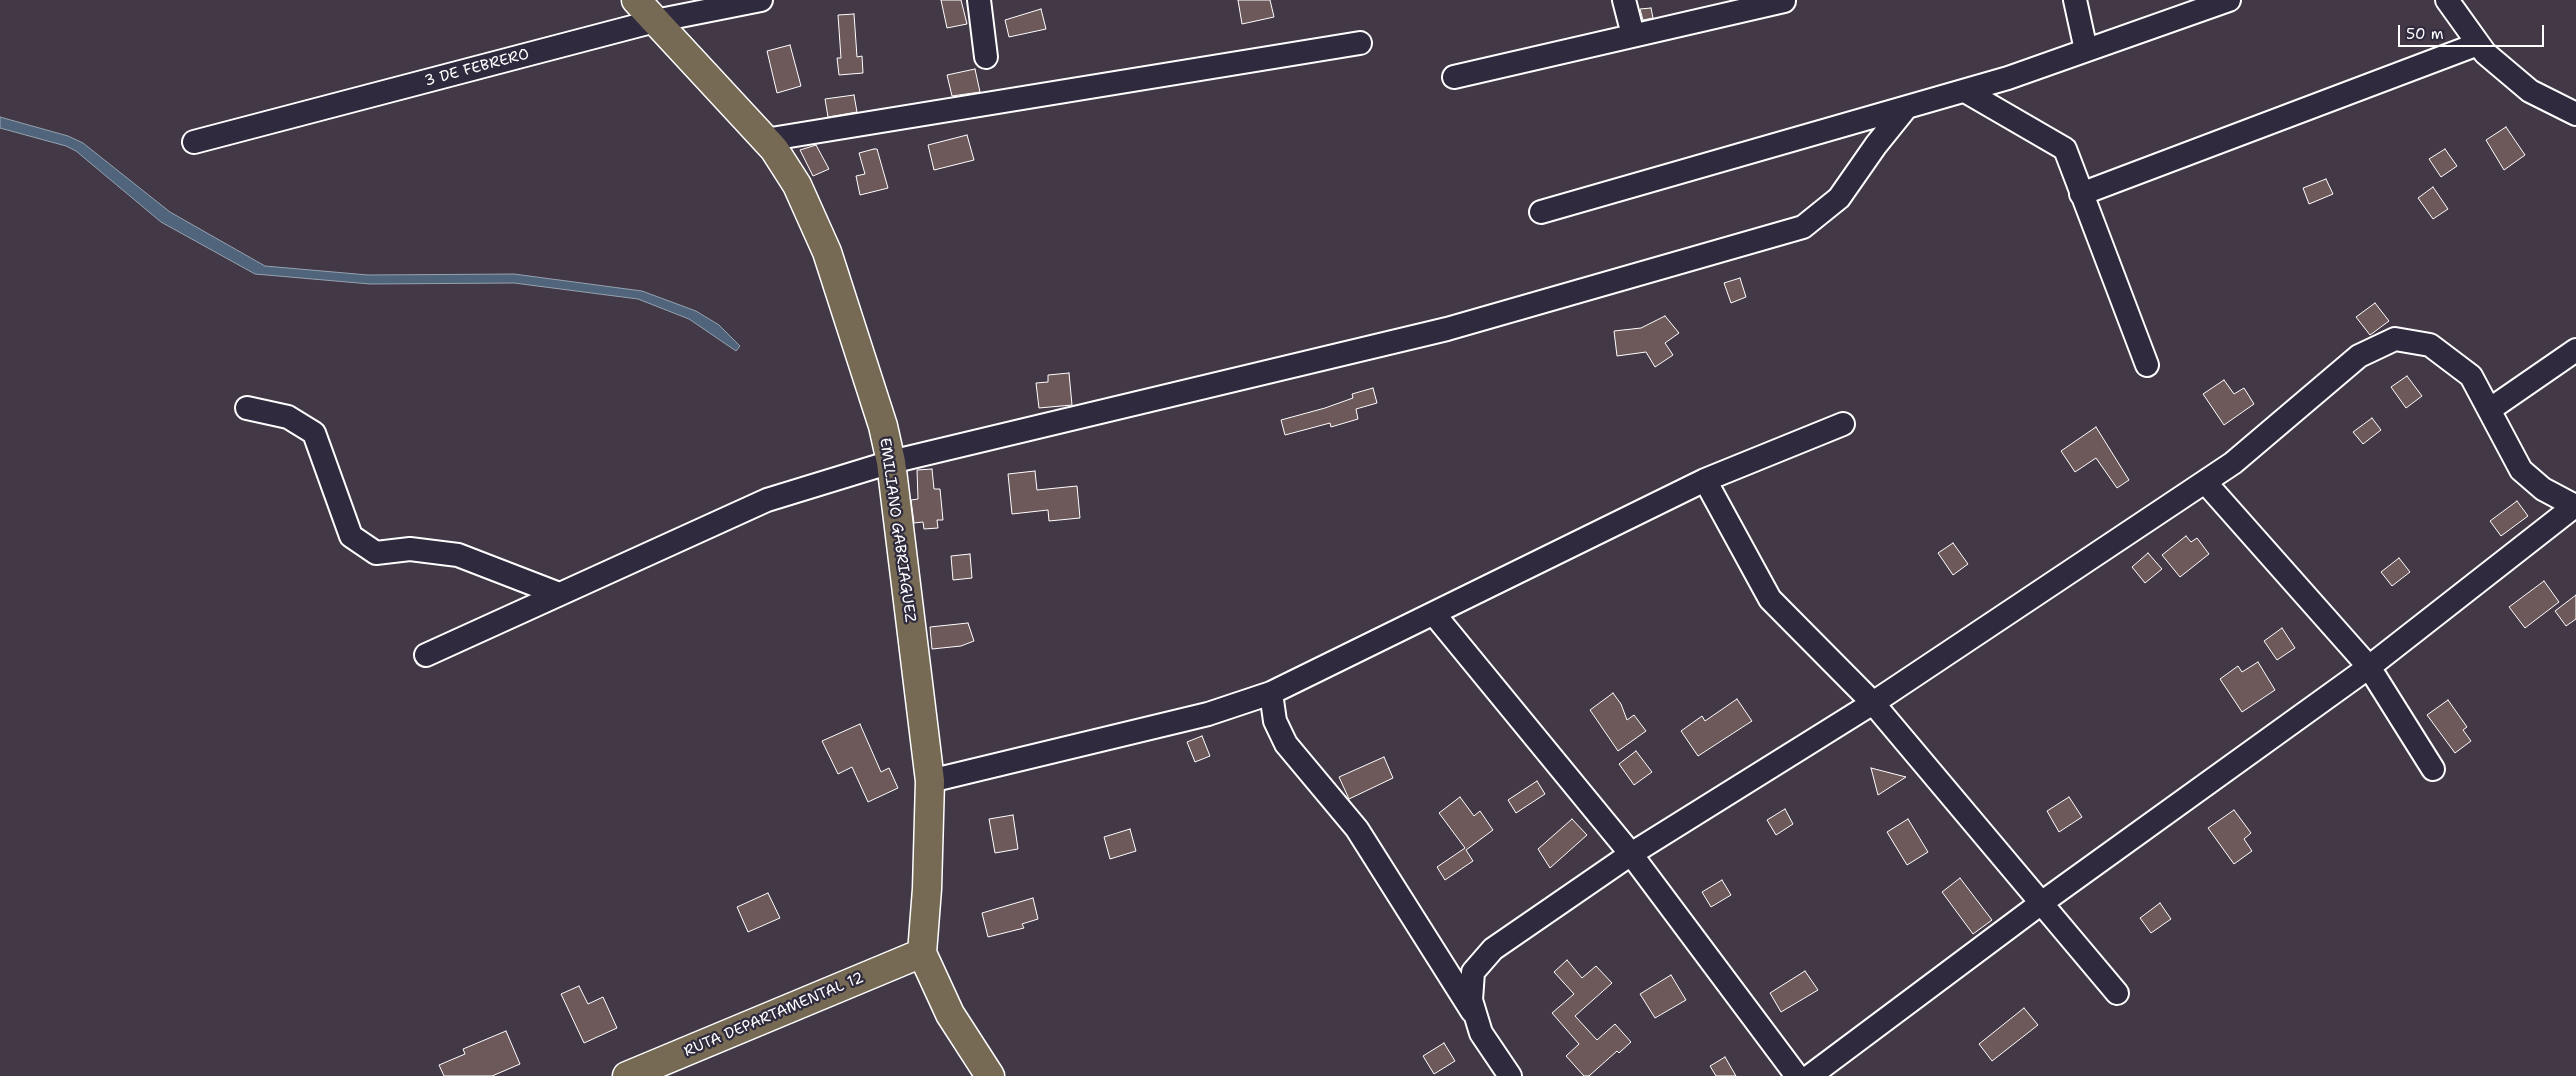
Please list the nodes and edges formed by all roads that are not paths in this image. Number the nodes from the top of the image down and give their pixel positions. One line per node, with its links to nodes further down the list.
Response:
1 (636, 0): 9 (main road, EMILIANO GABRIAGUEZ)
2 (761, 0): 9 (street, 3 DE FEBRERO)
3 (979, 0): 14 (street)
4 (1624, 0): 10 (street)
5 (2075, 0): 13 (street)
6 (2229, 0): 13 (street)
7 (2447, 0): 12 (street)
8 (1784, 1): 10 (street)
9 (655, 22): 19 (main road, EMILIANO GABRIAGUEZ); 20 (street, 3 DE FEBRERO)
10 (1633, 35): 15 (street)
11 (1360, 43): 19 (street)
12 (2478, 44): 18 (street); 21 (street)
13 (2086, 50): 16 (street)
14 (986, 58)
15 (1454, 77)
16 (1965, 91): 17 (street); 21 (street)
17 (1905, 109): 22 (street); 28 (street)
18 (2576, 114)
19 (765, 140): 28 (main road, EMILIANO GABRIAGUEZ)
20 (194, 142)
21 (2081, 194): 24 (street)
22 (1541, 212)
23 (2576, 350): 26 (street)
24 (2147, 365)
25 (247, 408): 32 (street)
26 (2489, 410): 30 (street); 31 (street)
27 (1843, 424): 29 (street)
28 (891, 462): 32 (street); 39 (main road, EMILIANO GABRIAGUEZ)
29 (1705, 480): 33 (street); 37 (street)
30 (2205, 482): 35 (street); 37 (street)
31 (2575, 506): 35 (street)
32 (559, 594): 34 (street)
33 (1434, 614): 36 (street); 40 (street)
34 (426, 655)
35 (2369, 667): 38 (street); 41 (street)
36 (1271, 693): 39 (street); 44 (street)
37 (1873, 703): 40 (street); 41 (street)
38 (2433, 770)
39 (930, 781): 42 (main road, EMILIANO GABRIAGUEZ)
40 (1631, 854): 44 (street); 48 (street)
41 (2040, 904): 43 (street); 49 (street)
42 (922, 953): 45 (main road, RUTA DEPARTAMENTAL 12); 46 (main road)
43 (2117, 993)
44 (1476, 1018): 47 (street)
45 (627, 1076)
46 (990, 1076)
47 (1510, 1076)
48 (1797, 1076)
49 (1810, 1076)

